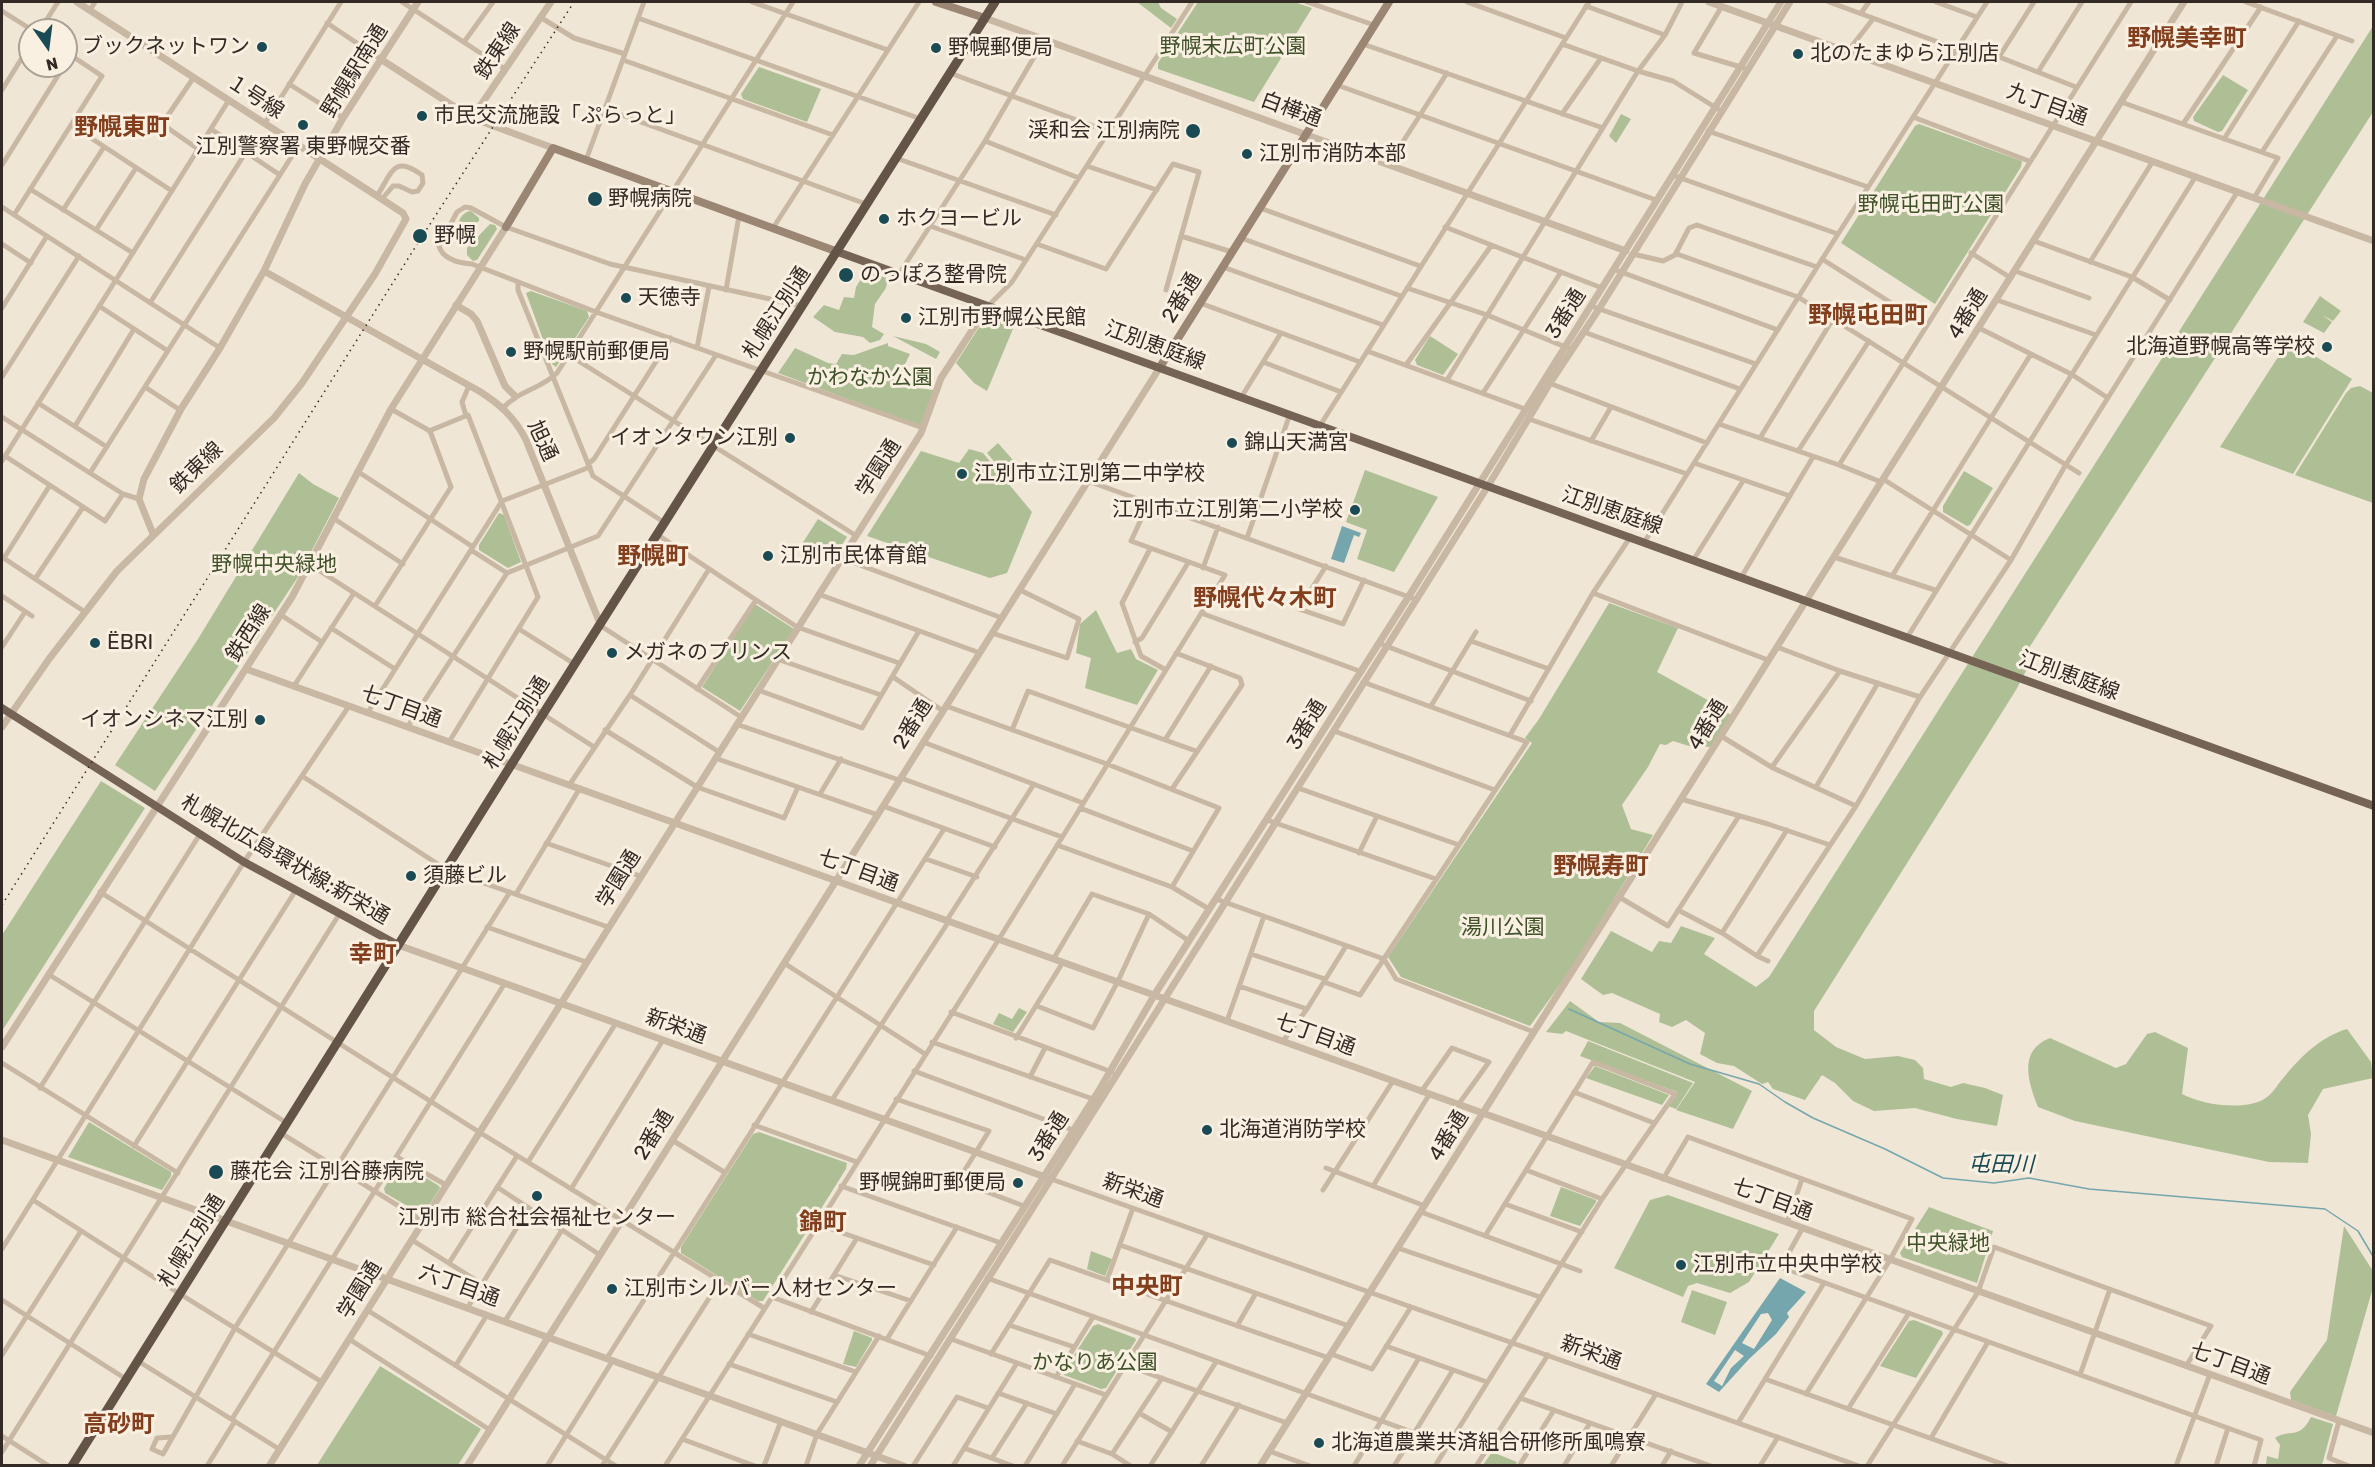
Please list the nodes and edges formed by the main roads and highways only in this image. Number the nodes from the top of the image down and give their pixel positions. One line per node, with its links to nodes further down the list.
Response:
1 (936, 2): 4 (main road, 白樺通)
2 (995, 2): 4 (highway, 札幌江別通)
3 (1389, 2): 7 (main road, 2番通)
4 (985, 18): 6 (highway, 札幌江別通)
5 (506, 226): 6 (main road)
6 (838, 252): 7 (main road, 江別恵庭線); 10 (highway, 札幌江別通)
7 (1160, 368): 9 (main road, 江別恵庭線)
8 (2, 708): 10 (main road, 札幌北広島環状線;新栄通)
9 (2373, 806)
10 (398, 945): 11 (highway, 札幌江別通)
11 (72, 1466)

